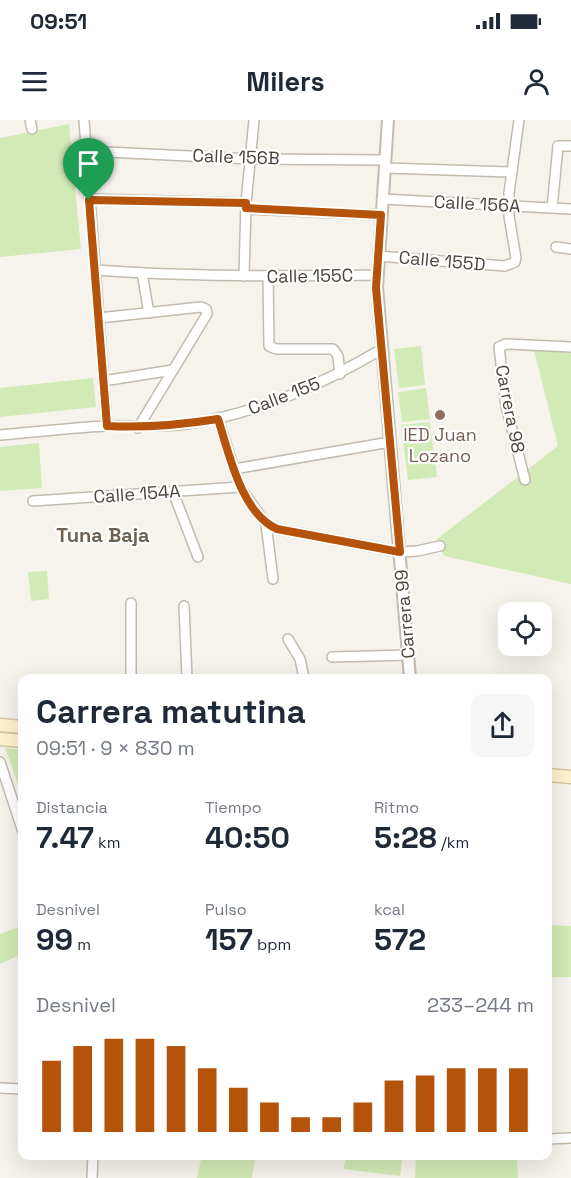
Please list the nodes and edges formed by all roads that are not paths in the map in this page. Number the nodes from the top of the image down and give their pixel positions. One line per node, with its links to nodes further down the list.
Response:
1 (84, 120): 6 (street)
2 (254, 120): 7 (street)
3 (388, 120): 8 (street, Carrera 99)
4 (519, 120): 9 (street)
5 (571, 146): 14 (street)
6 (86, 151): 7 (street, Calle 156B); 11 (street)
7 (251, 159): 8 (street, Calle 156B); 12 (street)
8 (385, 164): 9 (street, Calle 156B); 10 (street, Carrera 99)
9 (512, 172): 13 (street)
10 (382, 199): 13 (street, Calle 156A); 16 (street, Carrera 99)
11 (89, 200): 12 (street); 20 (street)
12 (246, 206): 16 (street); 23 (street)
13 (509, 206): 14 (street, Calle 156A); 19 (street, Calle 155D)
14 (552, 208): 15 (street, Calle 156A)
15 (571, 209)
16 (381, 215): 19 (street, Carrera 99)
17 (556, 247): 18 (street)
18 (571, 249)
19 (378, 256): 22 (street, Carrera 99)
20 (95, 270): 21 (street, Calle 155C); 26 (street)
21 (142, 273): 23 (street, Calle 155C); 25 (street)
22 (377, 275): 24 (street, Calle 155C); 28 (street, Carrera 99)
23 (244, 276): 24 (street, Calle 155C)
24 (268, 276): 30 (street)
25 (148, 313): 26 (street); 29 (street)
26 (99, 318): 31 (street)
27 (571, 347): 38 (street, Carrera 98)
28 (382, 349): 30 (street, Calle 155); 36 (street, Carrera 99)
29 (173, 370): 31 (street); 34 (street)
30 (340, 374): 32 (street, Calle 155)
31 (103, 381): 33 (street)
32 (218, 419): 34 (street, Calle 155); 37 (street)
33 (107, 426): 34 (street, Calle 155); 35 (street, Calle 155)
34 (138, 428)
35 (0, 435)
36 (390, 442): 37 (street); 44 (street, Carrera 99)
37 (234, 469): 39 (street)
38 (525, 480)
39 (240, 487): 40 (street, Calle 154A); 42 (street)
40 (173, 492): 41 (street, Calle 154A); 45 (street)
41 (33, 501)
42 (266, 524): 44 (street); 46 (street)
43 (440, 546): 44 (street)
44 (400, 552): 50 (street, Carrera 99)
45 (198, 557)
46 (273, 579)
47 (131, 603): 52 (street)
48 (184, 606): 53 (street)
49 (288, 639): 54 (street)
50 (409, 655): 51 (street); 55 (street, Carrera 99)
51 (332, 657)
52 (131, 674)
53 (187, 674)
54 (303, 674)
55 (410, 674)
56 (0, 726): 57 (main road)
57 (18, 727)
58 (0, 739): 59 (main road)
59 (18, 741)
60 (0, 762): 63 (street)
61 (552, 775): 62 (main road)
62 (571, 777)
63 (18, 817)
64 (0, 1088): 65 (street)
65 (18, 1089)
66 (552, 1138): 67 (street)
67 (571, 1138)
68 (93, 1160): 69 (street)
69 (92, 1178)

